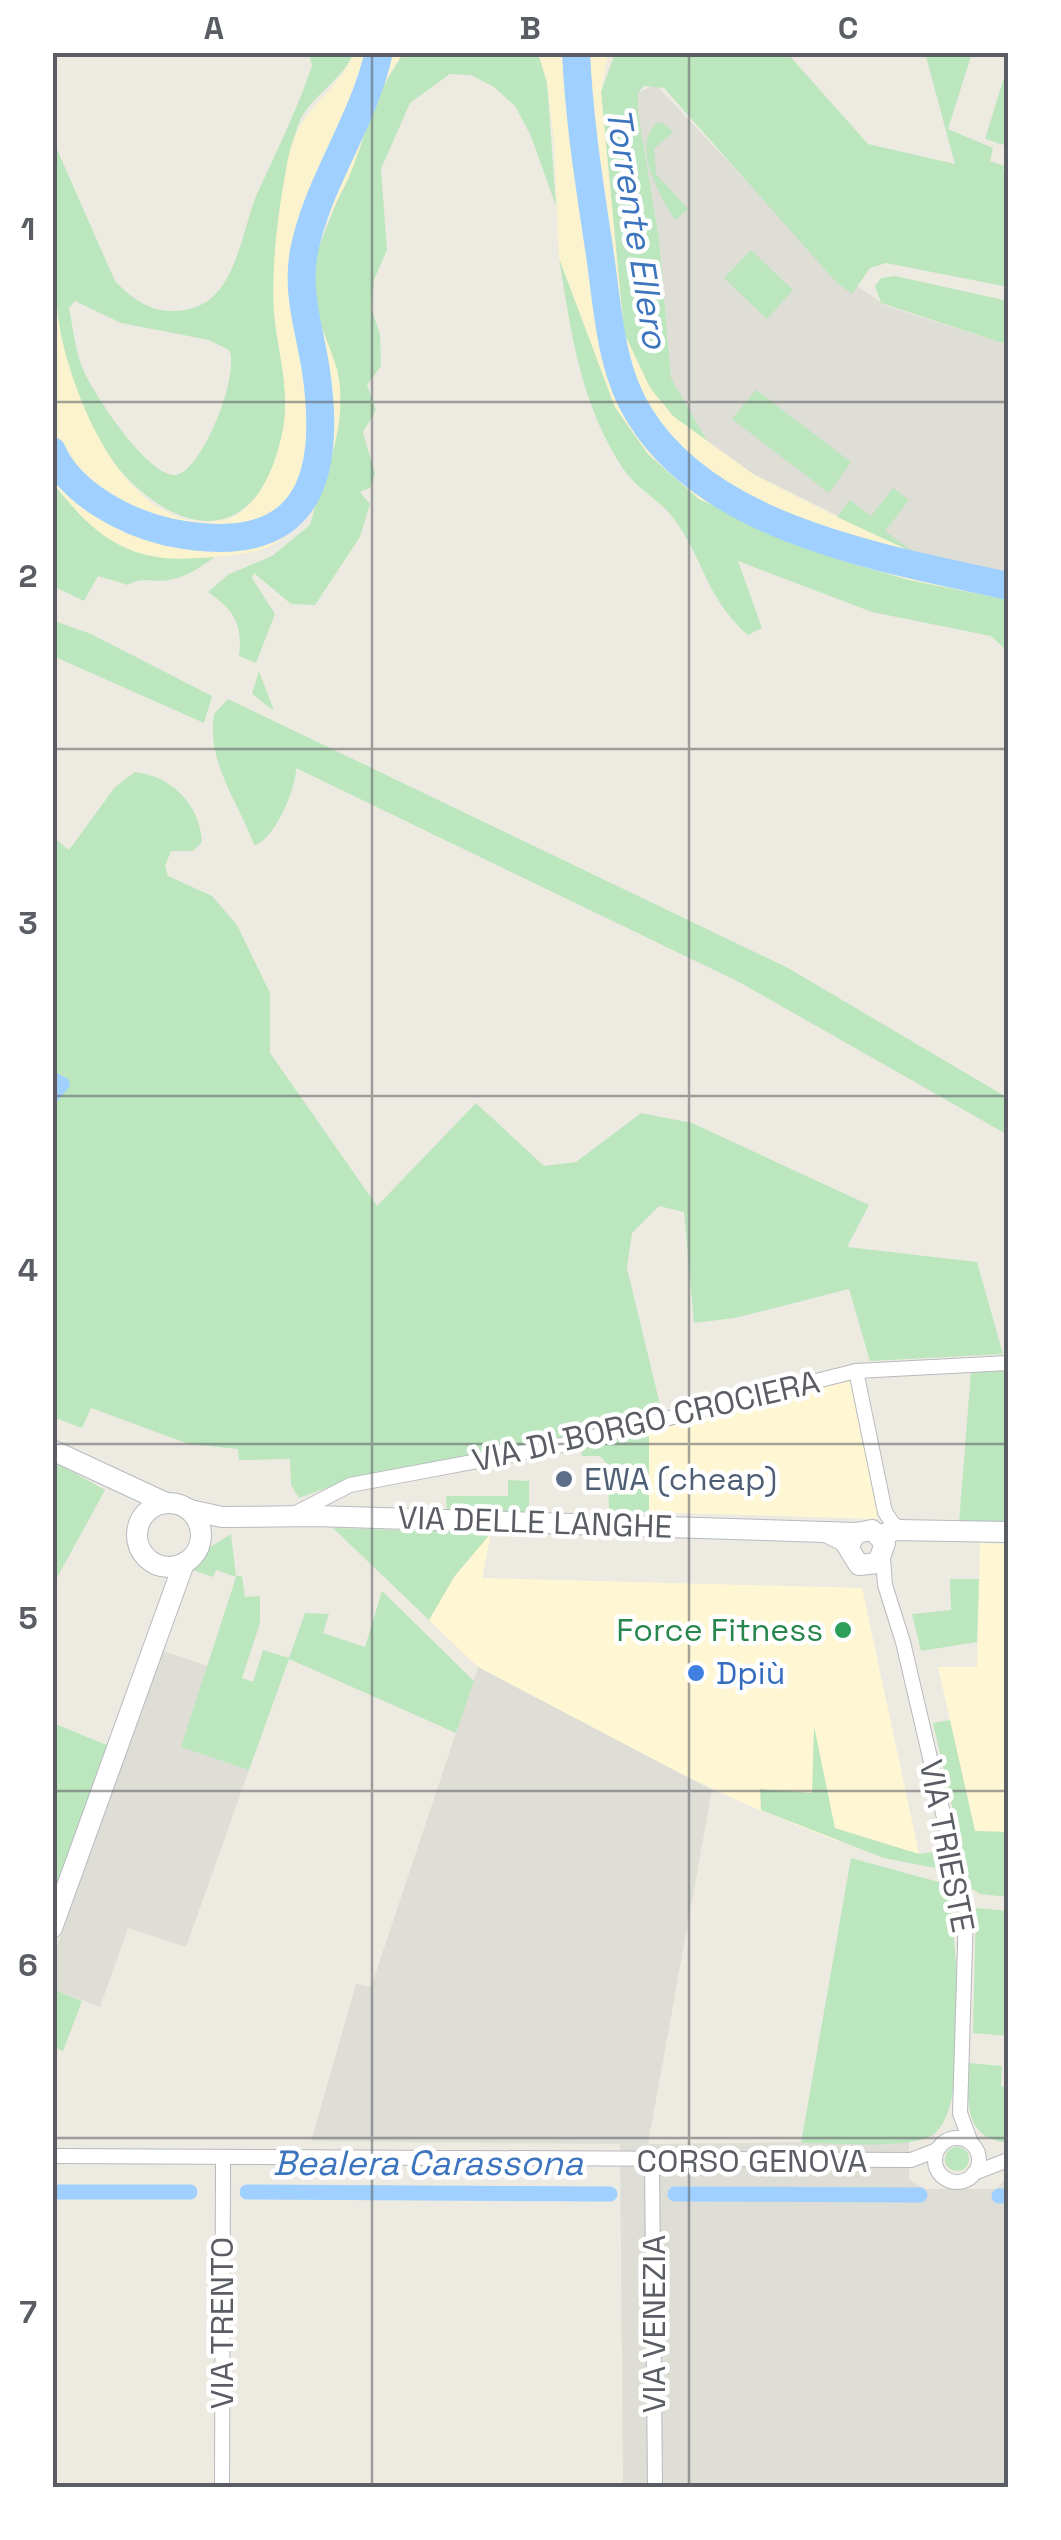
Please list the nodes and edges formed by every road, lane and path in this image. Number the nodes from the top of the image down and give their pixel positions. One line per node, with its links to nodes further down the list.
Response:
1 (1008, 1363): 2 (street, VIA DI BORGO CROCIERA)
2 (856, 1371): 7 (street, VIA DI BORGO CROCIERA); 10 (street)
3 (52, 1450): 4 (main road, VIA DELLE LANGHE)
4 (101, 1476): 5 (main road, VIA DELLE LANGHE); 9 (main road)
5 (166, 1503): 6 (main road, VIA DELLE LANGHE); 9 (main road)
6 (190, 1510): 8 (main road, VIA DELLE LANGHE); 13 (main road)
7 (292, 1516): 8 (main road, VIA DELLE LANGHE); 12 (main road, VIA DELLE LANGHE)
8 (251, 1518): 13 (main road, VIA DELLE LANGHE)
9 (139, 1525): 16 (main road)
10 (906, 1531): 11 (main road, VIA DELLE LANGHE); 14 (main road, VIA DELLE LANGHE)
11 (1008, 1532)
12 (852, 1540): 14 (main road, VIA DELLE LANGHE); 14 (main road)
13 (200, 1541): 15 (main road, VIA DELLE LANGHE)
14 (878, 1553): 19 (street, VIA TRIESTE)
15 (184, 1563): 16 (main road); 17 (main road, VIA DELLE LANGHE)
16 (160, 1565): 17 (main road)
17 (167, 1609): 18 (main road, VIA DELLE LANGHE)
18 (52, 1928)
19 (960, 2113): 20 (street, VIA TRIESTE); 21 (street, VIA TRIESTE)
20 (941, 2146): 21 (street, CORSO GENOVA); 24 (street, CORSO GENOVA); 26 (street)
21 (974, 2146): 27 (street); 27 (street)
22 (52, 2156): 23 (street, CORSO GENOVA)
23 (223, 2158): 25 (street, CORSO GENOVA); 28 (street, VIA TRENTO)
24 (911, 2160): 25 (street, CORSO GENOVA); 26 (street, CORSO GENOVA)
25 (652, 2161): 29 (street, VIA VENEZIA)
26 (938, 2171): 27 (street, CORSO GENOVA)
27 (974, 2173)
28 (222, 2488)
29 (655, 2488)

